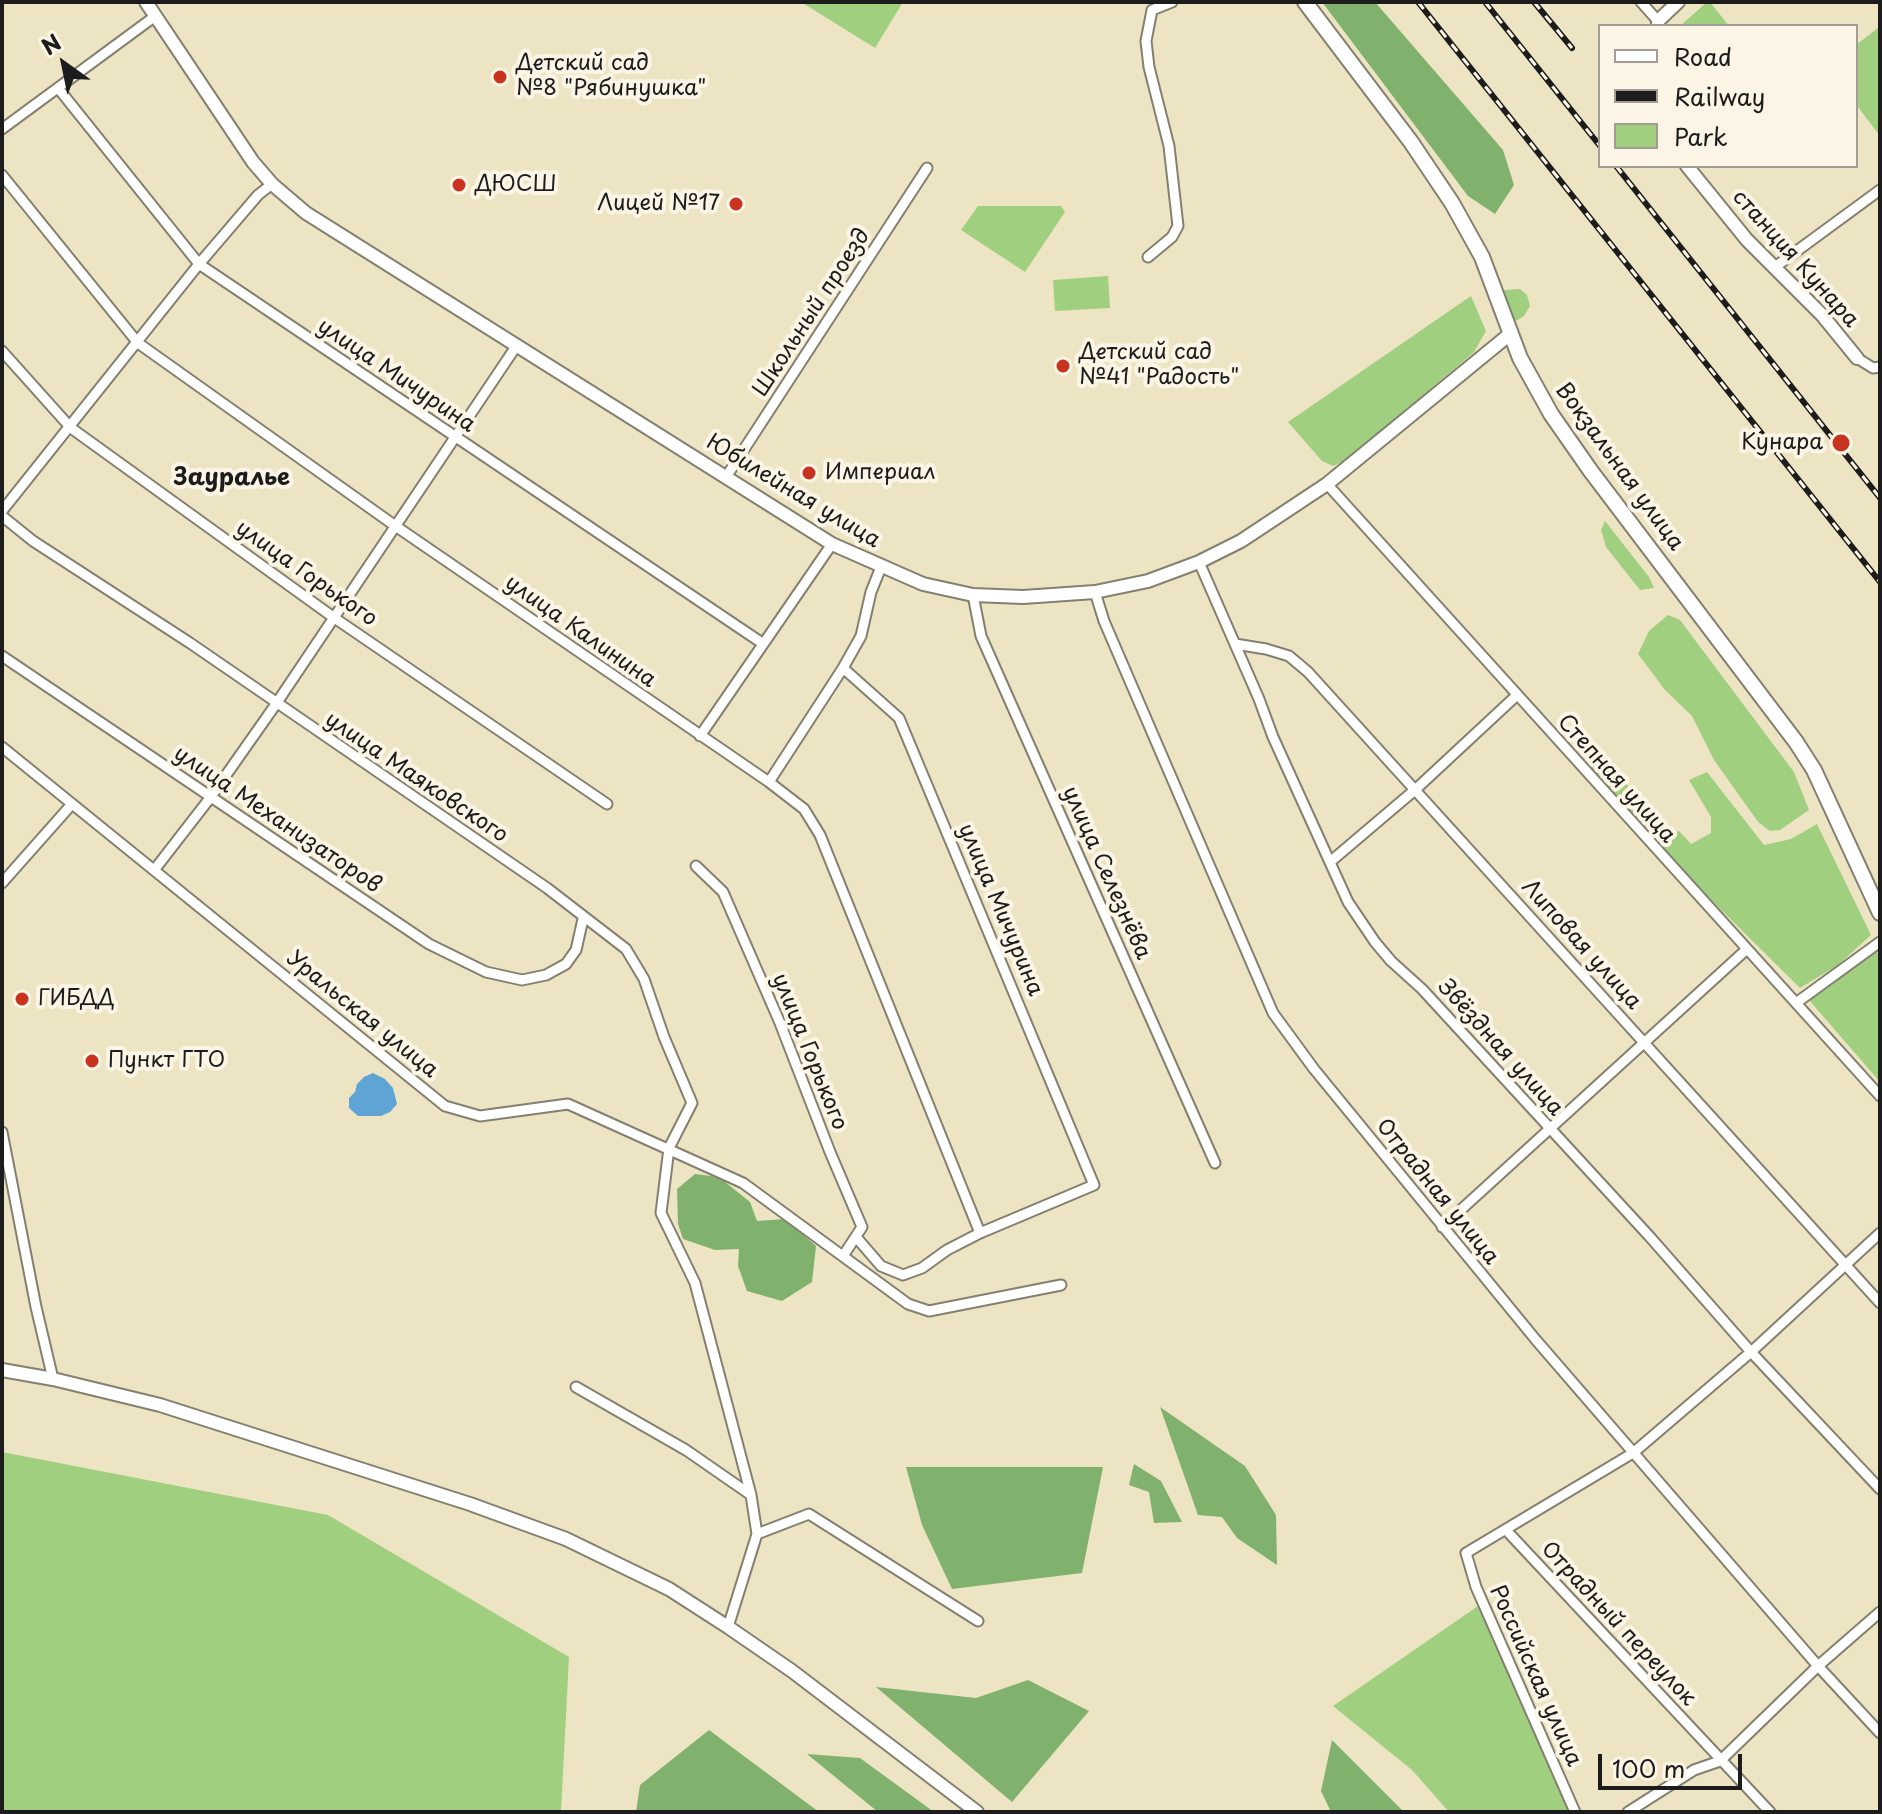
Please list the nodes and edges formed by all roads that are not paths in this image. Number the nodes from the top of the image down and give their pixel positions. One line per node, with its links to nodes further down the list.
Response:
1 (146, 2): 6 (street, Юбилейная улица)
2 (1172, 2): 15 (street)
3 (1305, 2): 18 (main road, Вокзальная улица)
4 (1641, 2): 7 (street)
5 (1678, 2): 7 (street)
6 (154, 17): 8 (street); 13 (street, Юбилейная улица)
7 (1658, 24)
8 (58, 88): 9 (street); 16 (street, улица Мичурина)
9 (2, 129)
10 (927, 168): 26 (street, Школьный проезд)
11 (1689, 168): 17 (street, станция Кунара)
12 (2, 175): 19 (street, улица Калинина)
13 (272, 184): 16 (street); 20 (street, Юбилейная улица)
14 (1880, 190): 17 (street)
15 (1148, 257)
16 (199, 264): 19 (street); 25 (street, улица Мичурина)
17 (1775, 267): 22 (street, станция Кунара)
18 (1510, 334): 27 (street, Юбилейная улица); 53 (main road, Вокзальная улица)
19 (138, 343): 24 (street); 29 (street, улица Калинина)
20 (517, 345): 25 (street); 26 (street, Юбилейная улица)
21 (2, 351): 24 (street, улица Горького)
22 (1857, 358): 23 (street, станция Кунара)
23 (1880, 367)
24 (71, 428): 28 (street); 35 (street, улица Горького)
25 (455, 438): 29 (street); 36 (street, улица Мичурина)
26 (726, 477): 30 (street, Юбилейная улица)
27 (1327, 484): 31 (street, Юбилейная улица); 40 (street, Степная улица)
28 (2, 513): 41 (street, улица Маяковского)
29 (394, 525): 35 (street); 42 (street, улица Калинина)
30 (832, 544): 32 (street, Юбилейная улица); 36 (street)
31 (1199, 562): 33 (street, Юбилейная улица); 37 (street, Звёздная улица)
32 (881, 567): 34 (street, Юбилейная улица); 39 (street)
33 (1095, 592): 34 (street, Юбилейная улица); 64 (street, Отрадная улица)
34 (973, 595): 63 (street, улица Селезнёва)
35 (333, 617): 41 (street); 48 (street, улица Горького)
36 (762, 643): 42 (street)
37 (1235, 644): 45 (street, Липовая улица); 49 (street, Звёздная улица)
38 (2, 656): 46 (street, улица Механизаторов)
39 (843, 668): 44 (street); 65 (street, улица Мичурина)
40 (1516, 696): 45 (street); 56 (street, Степная улица)
41 (276, 704): 46 (street); 54 (street, улица Маяковского)
42 (700, 736): 44 (street, улица Калинина)
43 (2, 747): 47 (street, Уральская улица)
44 (769, 782): 65 (street, улица Калинина)
45 (1416, 789): 49 (street); 58 (street, Липовая улица)
46 (210, 798): 51 (street); 54 (street, улица Механизаторов)
47 (72, 804): 51 (street, Уральская улица); 52 (street)
48 (607, 804)
49 (1330, 862): 60 (street, Звёздная улица)
50 (696, 866): 67 (street, улица Горького)
51 (155, 869): 62 (street, Уральская улица)
52 (2, 883)
53 (1880, 913)
54 (583, 919): 62 (street, улица Маяковского)
55 (1880, 942): 57 (street)
56 (1747, 949): 57 (street, Степная улица); 58 (street)
57 (1796, 1003): 59 (street, Степная улица)
58 (1645, 1043): 60 (street); 69 (street, Липовая улица)
59 (1880, 1096)
60 (1550, 1131): 64 (street); 72 (street, Звёздная улица)
61 (2, 1132): 74 (street)
62 (669, 1148): 68 (street, Уральская улица); 78 (street)
63 (1215, 1163)
64 (1442, 1227): 76 (street, Отрадная улица)
65 (980, 1233): 67 (street)
66 (1880, 1233): 69 (street)
67 (856, 1237): 68 (street)
68 (843, 1256): 70 (street, Уральская улица)
69 (1844, 1263): 71 (street, Липовая улица); 72 (street)
70 (1061, 1285)
71 (1880, 1303)
72 (1751, 1352): 76 (street); 77 (street, Звёздная улица)
73 (2, 1370): 74 (street)
74 (53, 1379): 83 (street)
75 (576, 1387): 78 (street)
76 (1633, 1453): 79 (street); 84 (street, Отрадная улица)
77 (1880, 1489)
78 (751, 1495): 80 (street)
79 (1506, 1530): 86 (street, Отрадный переулок); 88 (street, Российская улица)
80 (757, 1534): 82 (street); 83 (street)
81 (1880, 1612): 84 (street)
82 (978, 1621)
83 (728, 1627): 87 (street)
84 (1818, 1666): 85 (street, Отрадная улица); 86 (street)
85 (1880, 1733)
86 (1720, 1761): 89 (street); 90 (street, Отрадный переулок)
87 (977, 1812)
88 (1575, 1812)
89 (1628, 1812)
90 (1770, 1812)

